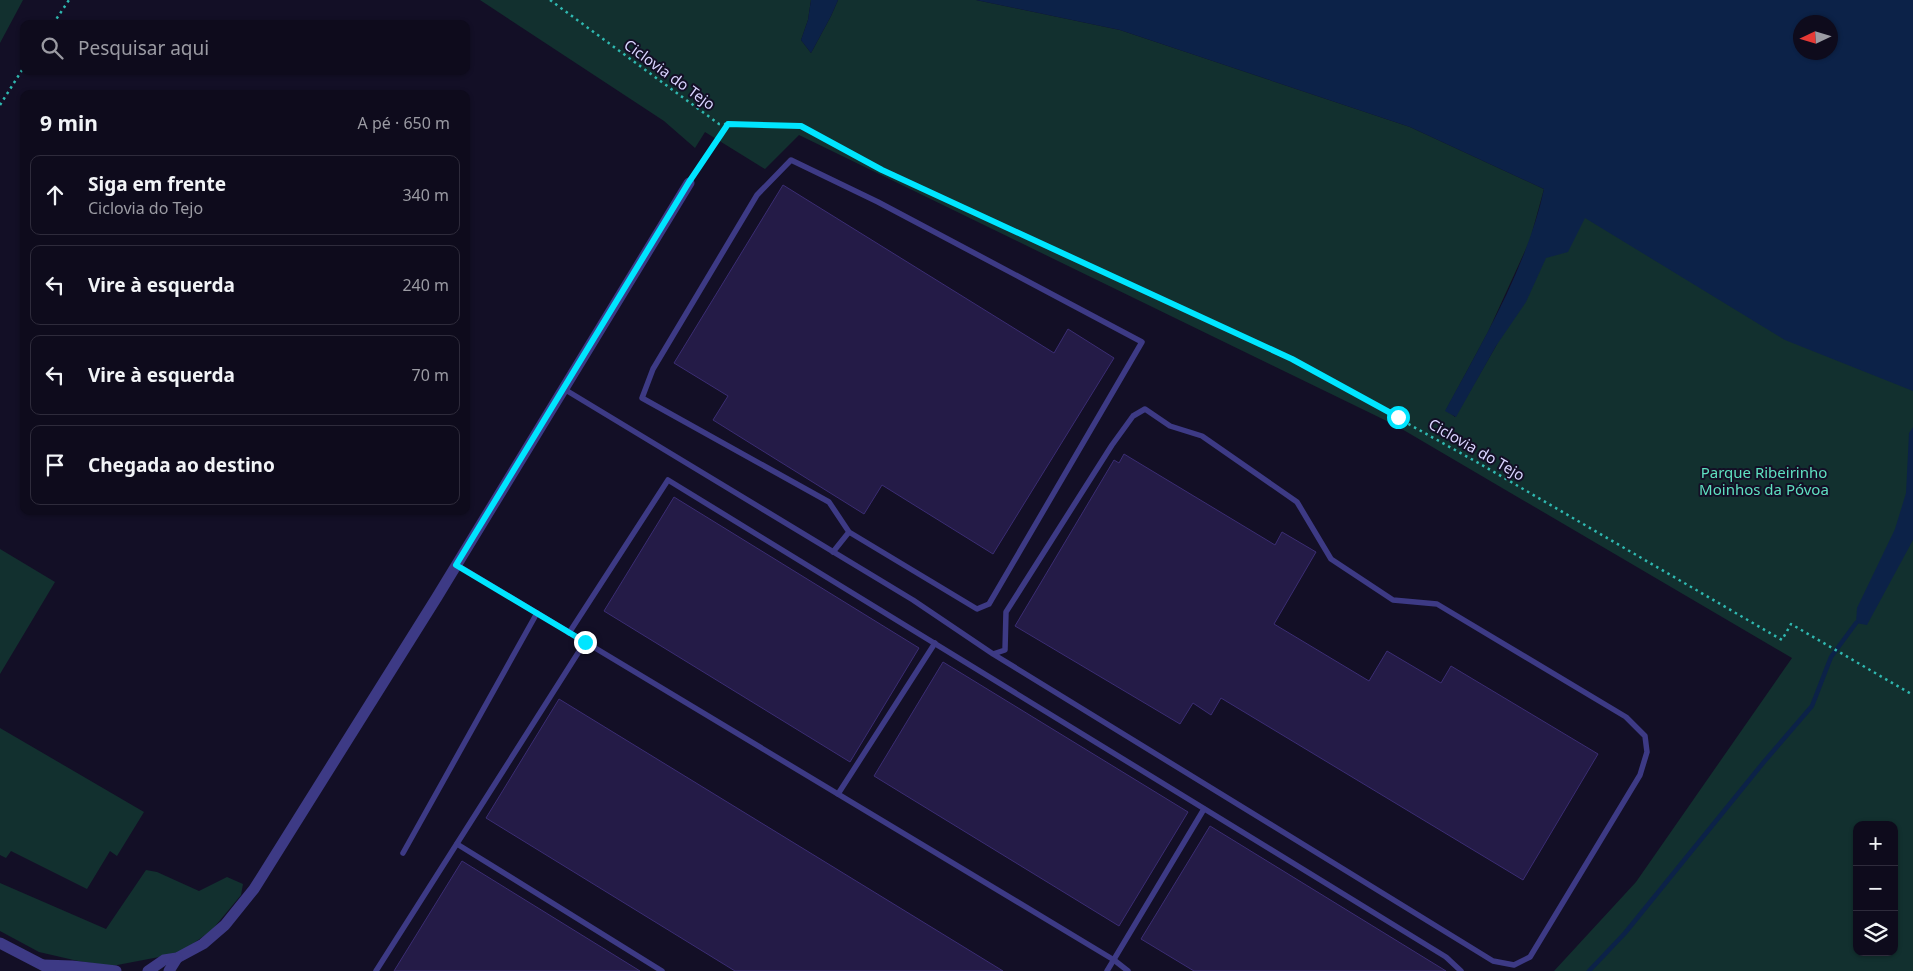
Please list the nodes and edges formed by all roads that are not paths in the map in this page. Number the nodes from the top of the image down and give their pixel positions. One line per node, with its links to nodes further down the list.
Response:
1 (689, 182): 2 (street)
2 (564, 389): 4 (lane); 5 (street)
3 (849, 532): 3 (lane); 4 (lane)
4 (833, 552): 10 (lane)
5 (456, 565): 6 (lane); 16 (street)
6 (537, 613): 7 (lane); 14 (lane)
7 (569, 632): 8 (lane); 9 (lane)
8 (585, 642): 11 (lane); 13 (lane)
9 (934, 642): 11 (lane); 12 (lane)
10 (993, 654): 10 (lane)
11 (838, 794): 17 (lane)
12 (1204, 809): 17 (lane); 27 (lane)
13 (456, 844): 23 (lane); 24 (lane)
14 (403, 853)
15 (0, 943): 18 (street)
16 (177, 958): 21 (street); 22 (street)
17 (1114, 960): 25 (lane); 26 (lane)
18 (43, 965): 19 (street); 20 (street)
19 (54, 971)
20 (116, 971)
21 (148, 971)
22 (169, 971)
23 (376, 971)
24 (662, 971)
25 (1108, 971)
26 (1128, 971)
27 (1461, 971)

